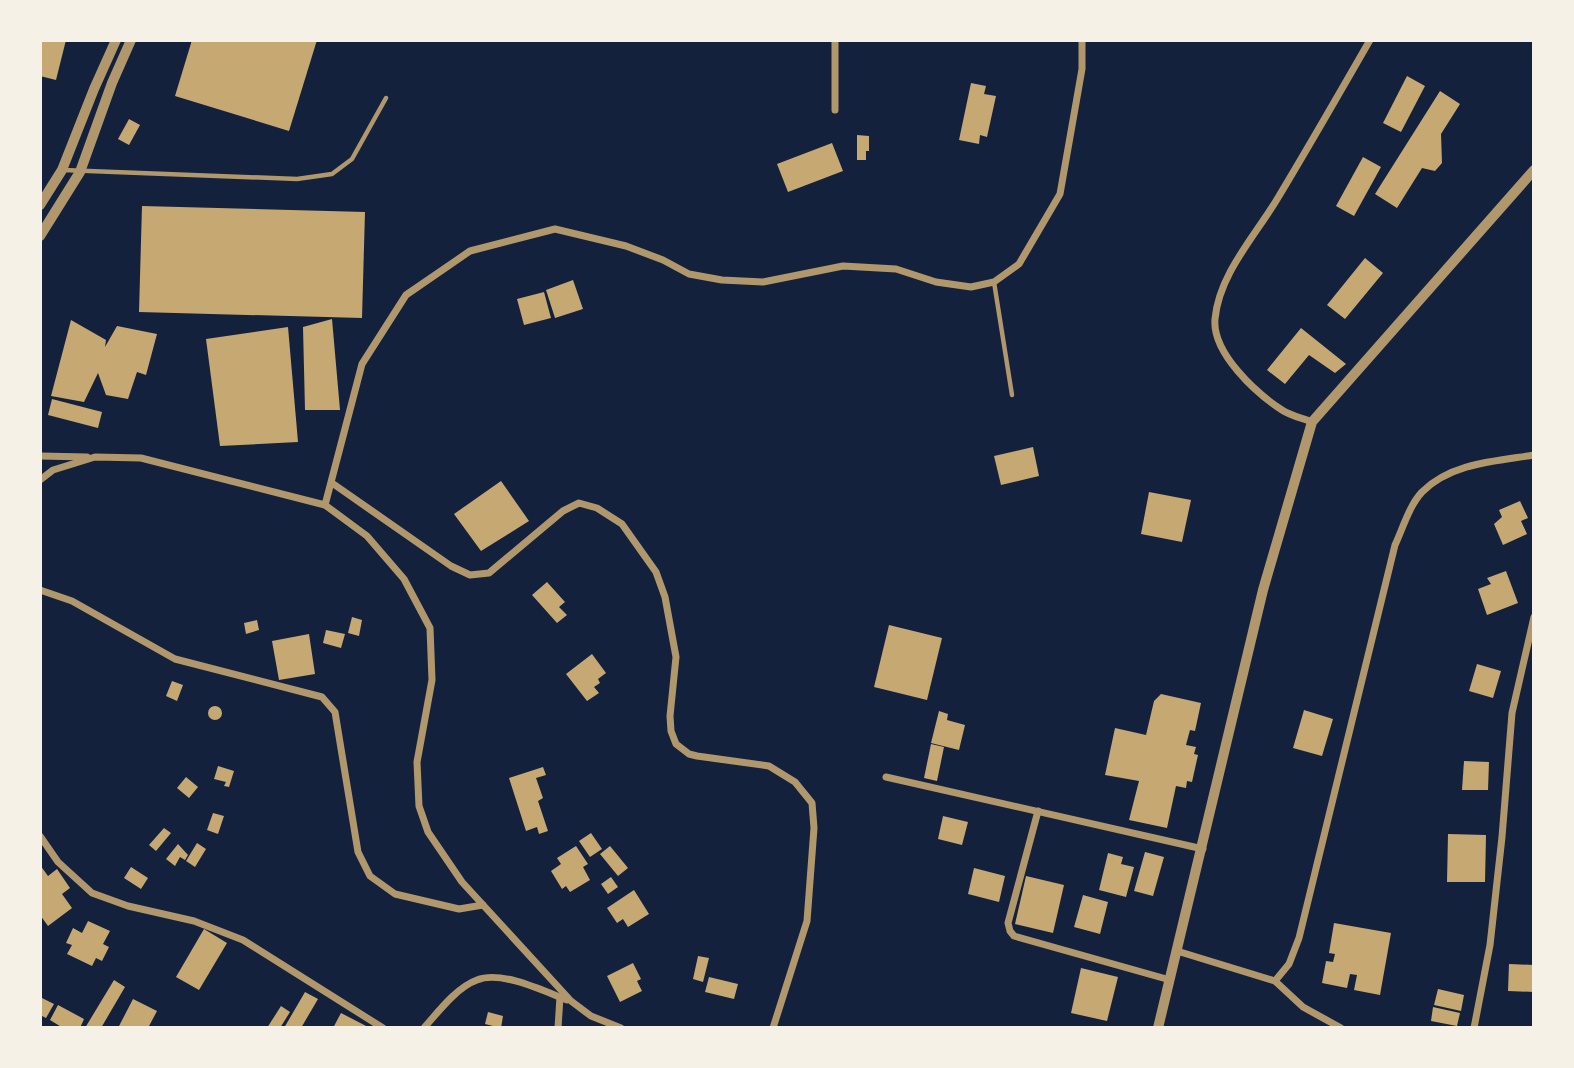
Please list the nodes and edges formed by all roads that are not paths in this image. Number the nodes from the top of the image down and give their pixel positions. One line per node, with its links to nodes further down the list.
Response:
1 (116, 40): 8 (street)
2 (131, 40): 10 (street)
3 (835, 40): 7 (street)
4 (1082, 40): 13 (street)
5 (1370, 40): 15 (street)
6 (386, 98): 10 (lane)
7 (835, 110)
8 (62, 170): 10 (lane); 11 (street)
9 (1534, 170): 15 (street)
10 (80, 172): 12 (street)
11 (40, 205)
12 (40, 236)
13 (994, 282): 14 (lane); 20 (street)
14 (1012, 395)
15 (1312, 422): 27 (street)
16 (1534, 455): 31 (street)
17 (40, 456): 18 (street)
18 (95, 457): 19 (street); 21 (street)
19 (40, 481)
20 (332, 483): 21 (street); 38 (street)
21 (324, 505): 28 (street)
22 (40, 590): 28 (street)
23 (1534, 617): 41 (street)
24 (887, 777): 25 (street)
25 (1038, 811): 27 (street); 30 (street)
26 (40, 836): 34 (street)
27 (1203, 849): 29 (street)
28 (483, 905): 33 (street)
29 (1177, 951): 30 (street); 31 (street)
30 (1170, 980): 39 (street)
31 (1275, 981): 40 (street)
32 (560, 997): 33 (street); 35 (street); 36 (street)
33 (571, 1001): 37 (street)
34 (383, 1028)
35 (424, 1028)
36 (558, 1028)
37 (621, 1028)
38 (773, 1028)
39 (1158, 1028)
40 (1341, 1028)
41 (1474, 1028)

